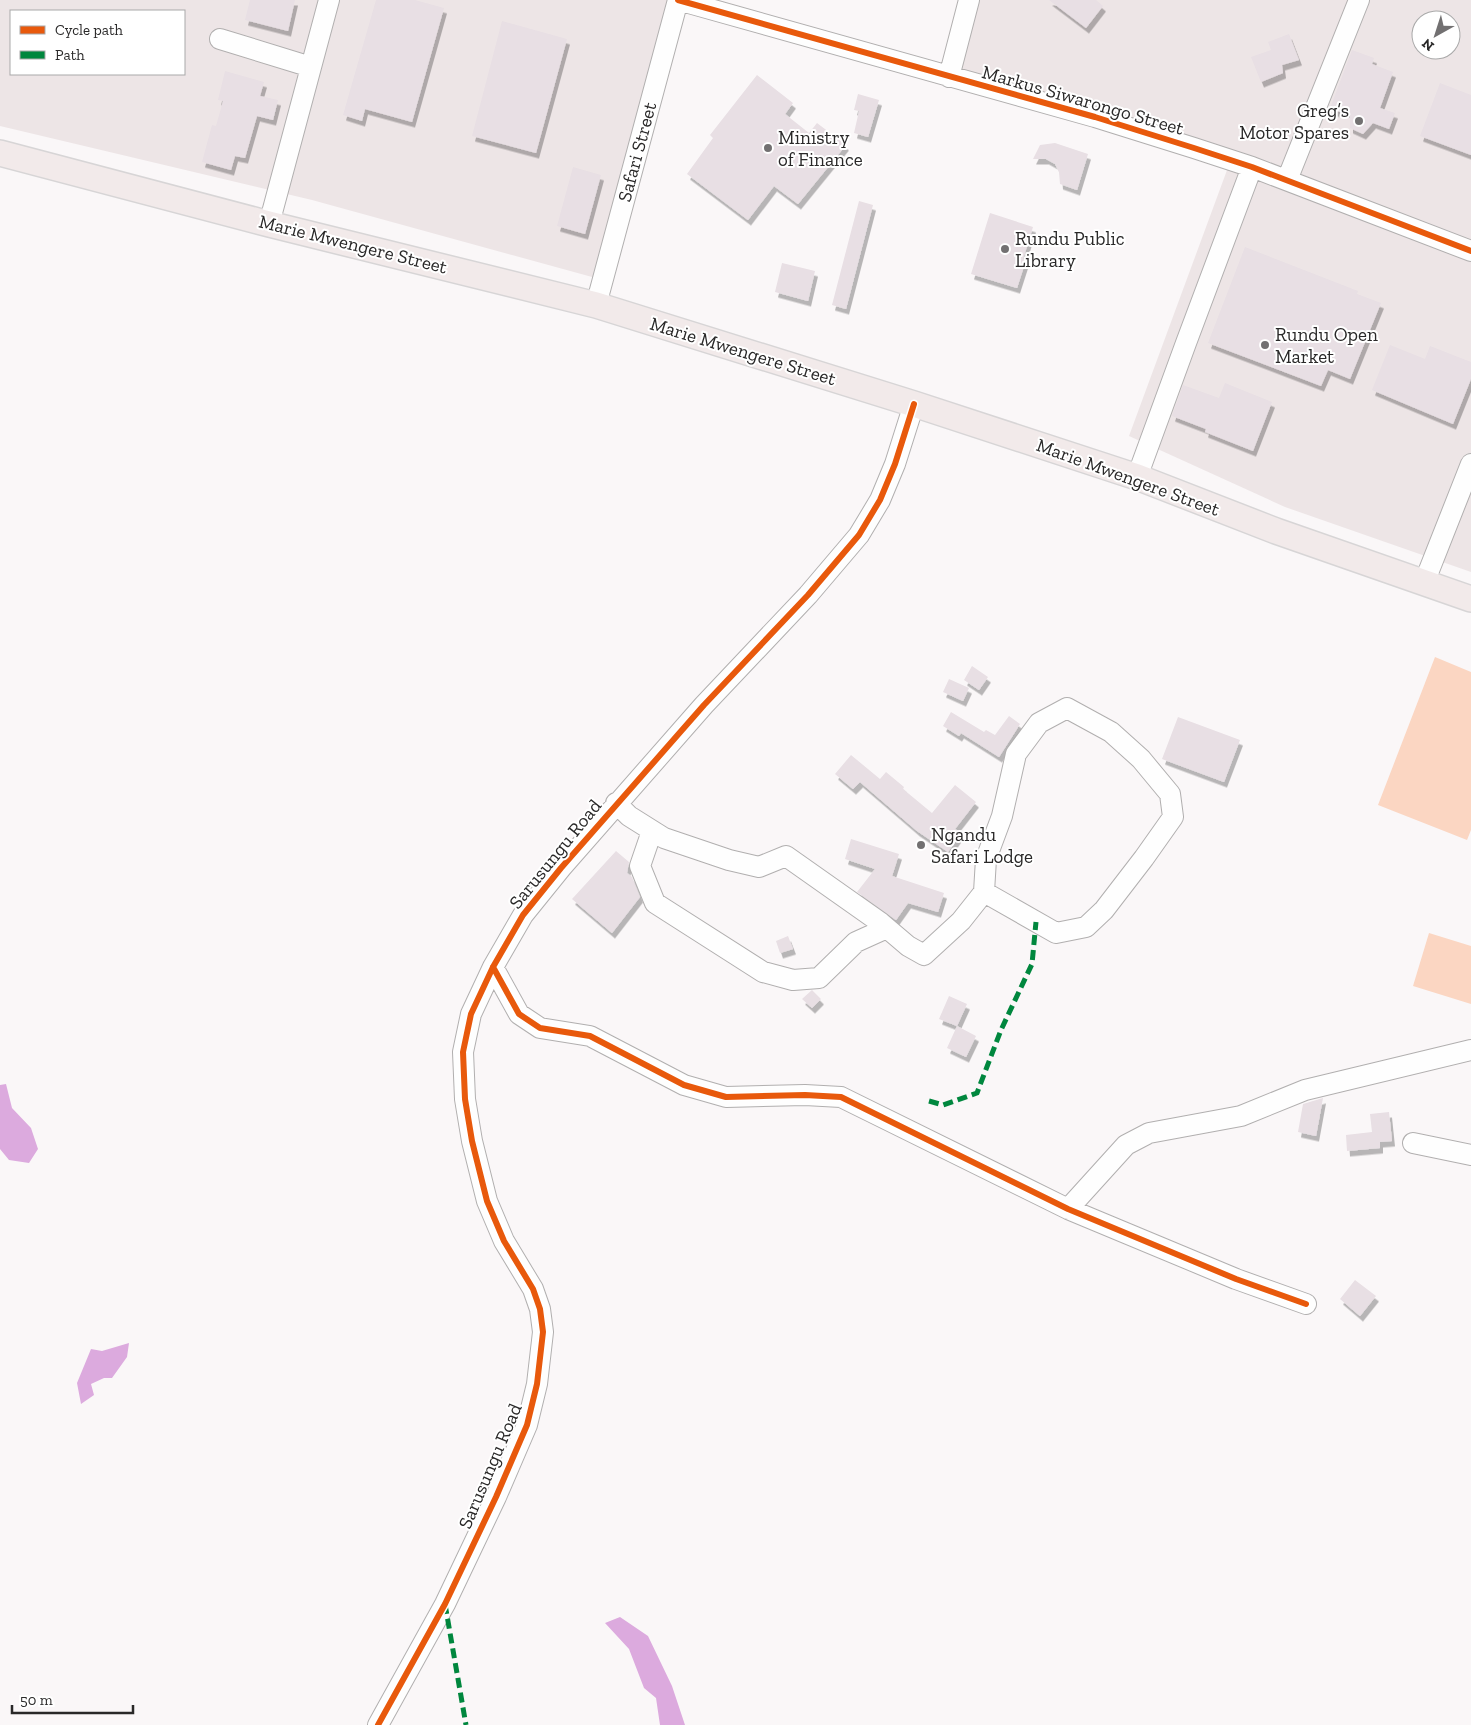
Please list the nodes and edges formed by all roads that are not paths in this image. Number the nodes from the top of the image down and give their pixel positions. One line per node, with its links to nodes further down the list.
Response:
1 (329, 0): 6 (street)
2 (678, 0): 7 (street, Markus Siwarongo Street); 13 (street, Safari Street)
3 (969, 0): 7 (street)
4 (1359, 0): 10 (street)
5 (220, 39): 6 (street)
6 (311, 68): 11 (street)
7 (949, 77): 9 (street, Markus Siwarongo Street)
8 (0, 153): 11 (main road, Marie Mwengere Street)
9 (1252, 167): 10 (street, Markus Siwarongo Street); 16 (street)
10 (1287, 180): 12 (street, Markus Siwarongo Street)
11 (269, 224): 13 (main road, Marie Mwengere Street)
12 (1471, 251)
13 (596, 305): 14 (main road, Marie Mwengere Street)
14 (914, 404): 16 (main road, Marie Mwengere Street); 19 (street, Sarusungu Road)
15 (1471, 464): 17 (street)
16 (1137, 477): 17 (main road, Marie Mwengere Street)
17 (1424, 583): 18 (main road, Marie Mwengere Street)
18 (1471, 599)
19 (616, 803): 20 (street); 23 (street, Sarusungu Road)
20 (652, 831): 22 (street); 22 (street)
21 (984, 892): 21 (street); 22 (street)
22 (887, 928)
23 (493, 967): 27 (street); 29 (street, Sarusungu Road)
24 (1471, 1050): 27 (street)
25 (1413, 1143): 26 (street)
26 (1471, 1155)
27 (1068, 1209): 28 (street)
28 (1306, 1304)
29 (378, 1725)

